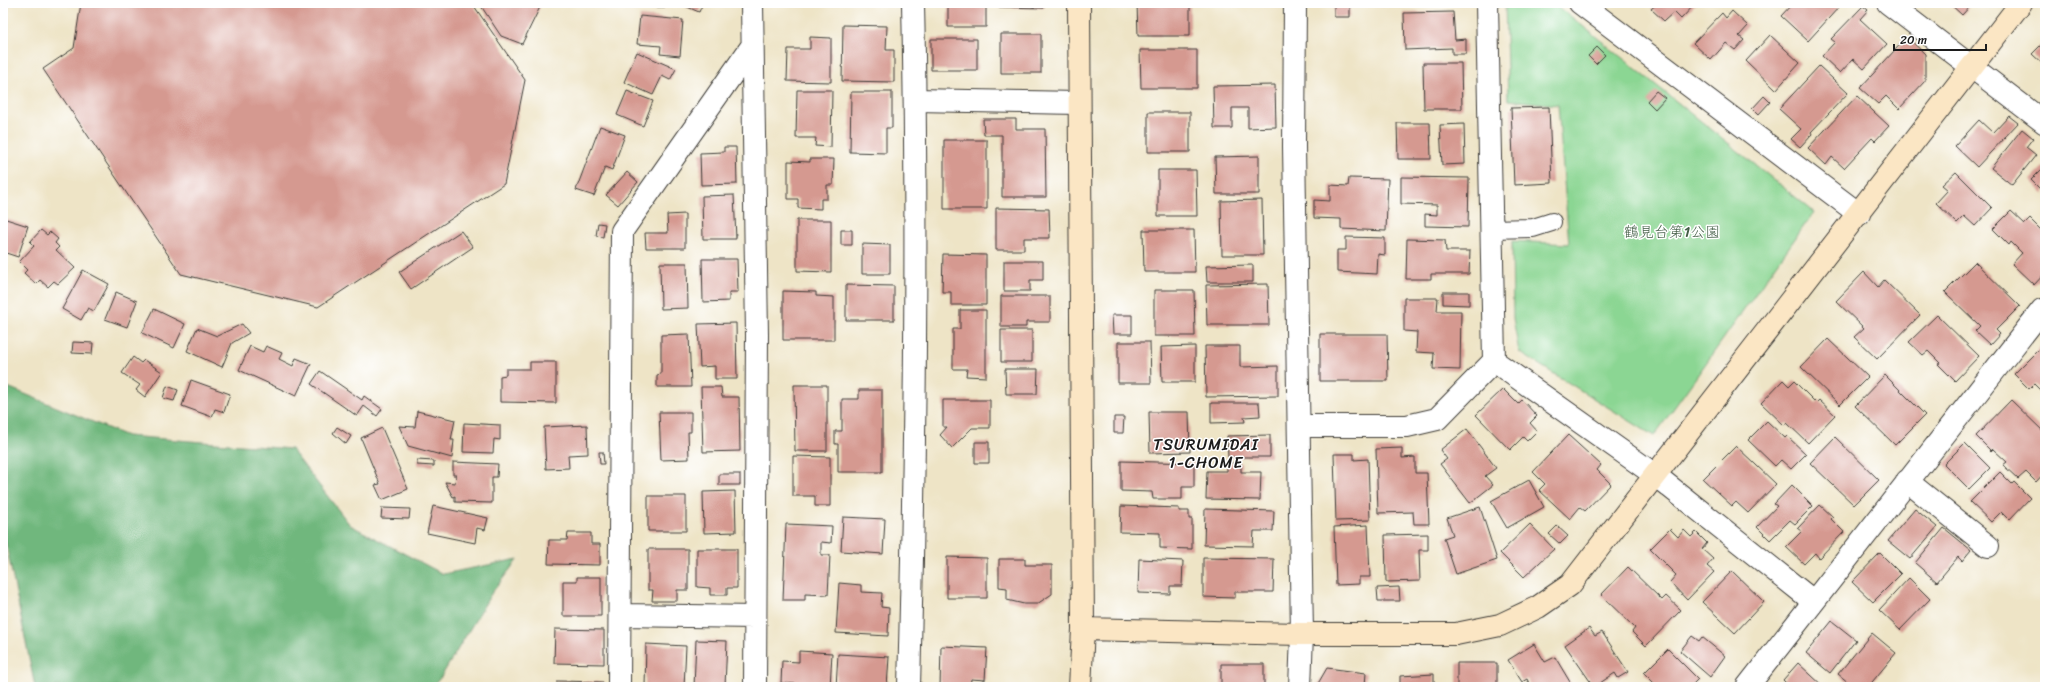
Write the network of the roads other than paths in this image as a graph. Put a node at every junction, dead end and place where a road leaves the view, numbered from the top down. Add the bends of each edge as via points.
1 (752, 3) edge
2 (912, 3) edge
3 (1079, 3) edge
4 (1296, 3) edge
5 (1487, 3) edge
6 (1580, 3) edge
7 (1888, 3) edge
8 (2021, 3) edge
9 (752, 46) junction
10 (1972, 67) junction
11 (915, 100) junction
12 (1080, 103) junction
13 (2045, 123) edge
14 (1859, 214) junction
15 (1552, 222) dead end
16 (1491, 229) junction
17 (2044, 310) edge
18 (1494, 361) junction
19 (1300, 426) junction
20 (1655, 475) junction
21 (1907, 481) junction
22 (1988, 546) dead end
23 (1813, 601) junction
24 (621, 614) junction
25 (755, 617) junction
26 (1083, 629) junction
27 (1302, 634) junction
28 (619, 687) edge
29 (755, 687) edge
30 (909, 687) edge
31 (1080, 687) edge
32 (1300, 687) edge
33 (1747, 687) edge

1 - 9 street
2 - 11 street
3 - 12 street
4 - 19 street via 1294,146
5 - 16 street
6 - 14 street
7 - 10 street
8 - 10 street
9 - 24 street via 622,231
9 - 25 street via 757,335
10 - 13 street
10 - 14 street
11 - 12 street
11 - 30 street via 913,534
12 - 26 street
14 - 20 street
15 - 16 lane via 1533,228
16 - 18 street
17 - 21 street
18 - 19 street via 1437,419 1407,426
18 - 20 street
19 - 27 street
20 - 23 street
20 - 27 street via 1570,585 1538,607 1500,625 1456,634
21 - 22 street
21 - 23 street
23 - 33 street
24 - 25 street
24 - 28 street
25 - 29 street
26 - 27 street
26 - 31 street
27 - 32 street

